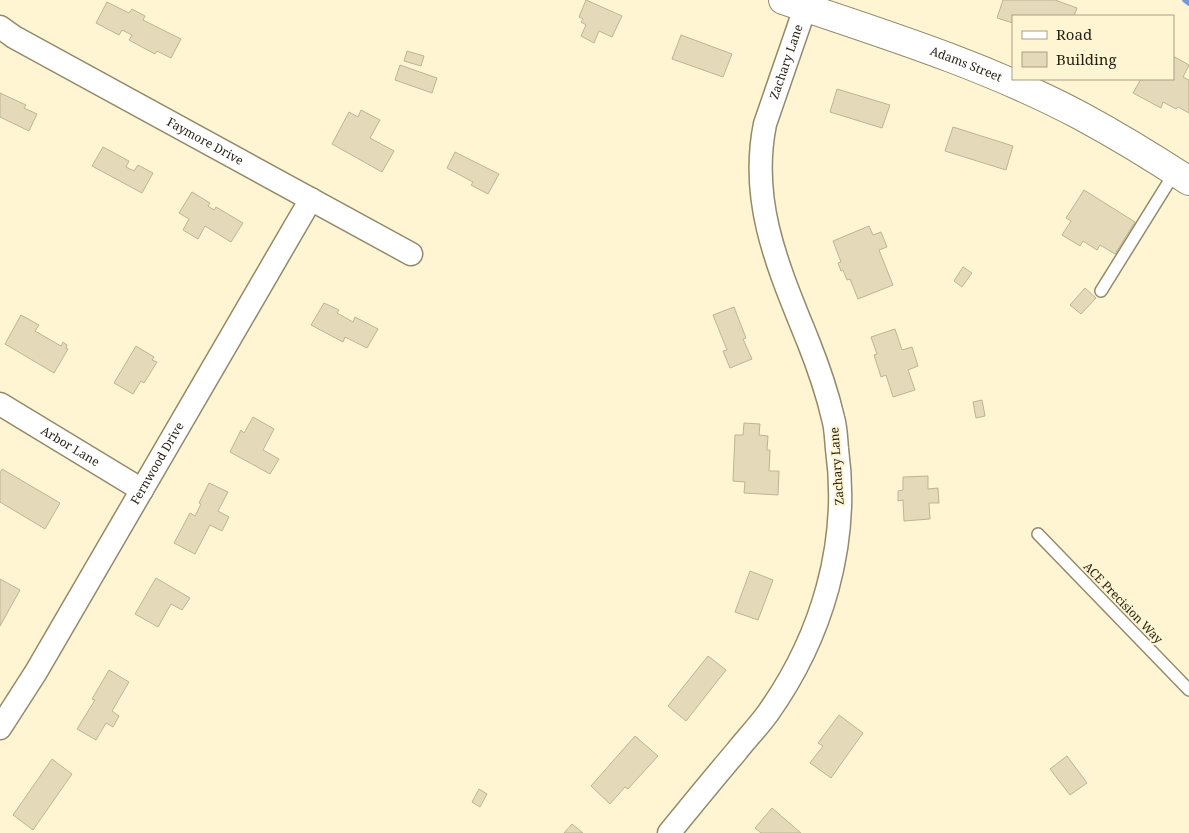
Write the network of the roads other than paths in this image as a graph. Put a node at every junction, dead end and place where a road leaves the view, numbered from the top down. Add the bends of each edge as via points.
1 (794, 4) edge
2 (0, 27) edge
3 (1182, 176) edge
4 (311, 199) junction
5 (411, 254) dead end
6 (1101, 291) dead end
7 (0, 404) edge
8 (142, 490) junction
9 (1038, 534) dead end
10 (1189, 690) edge
11 (0, 728) edge
12 (669, 833) edge

1 - 3 street, Adams Street via 1004,80 1081,116
1 - 12 street, Zachary Lane via 761,144 760,185 775,256 822,376 834,420 841,514 835,556 825,600 790,678 768,714
2 - 4 street, Faymore Drive
3 - 6 lane
4 - 5 street, Faymore Drive
4 - 8 street, Fernwood Drive
7 - 8 street, Arbor Lane
8 - 11 street, Fernwood Drive
9 - 10 lane, ACE Precision Way

